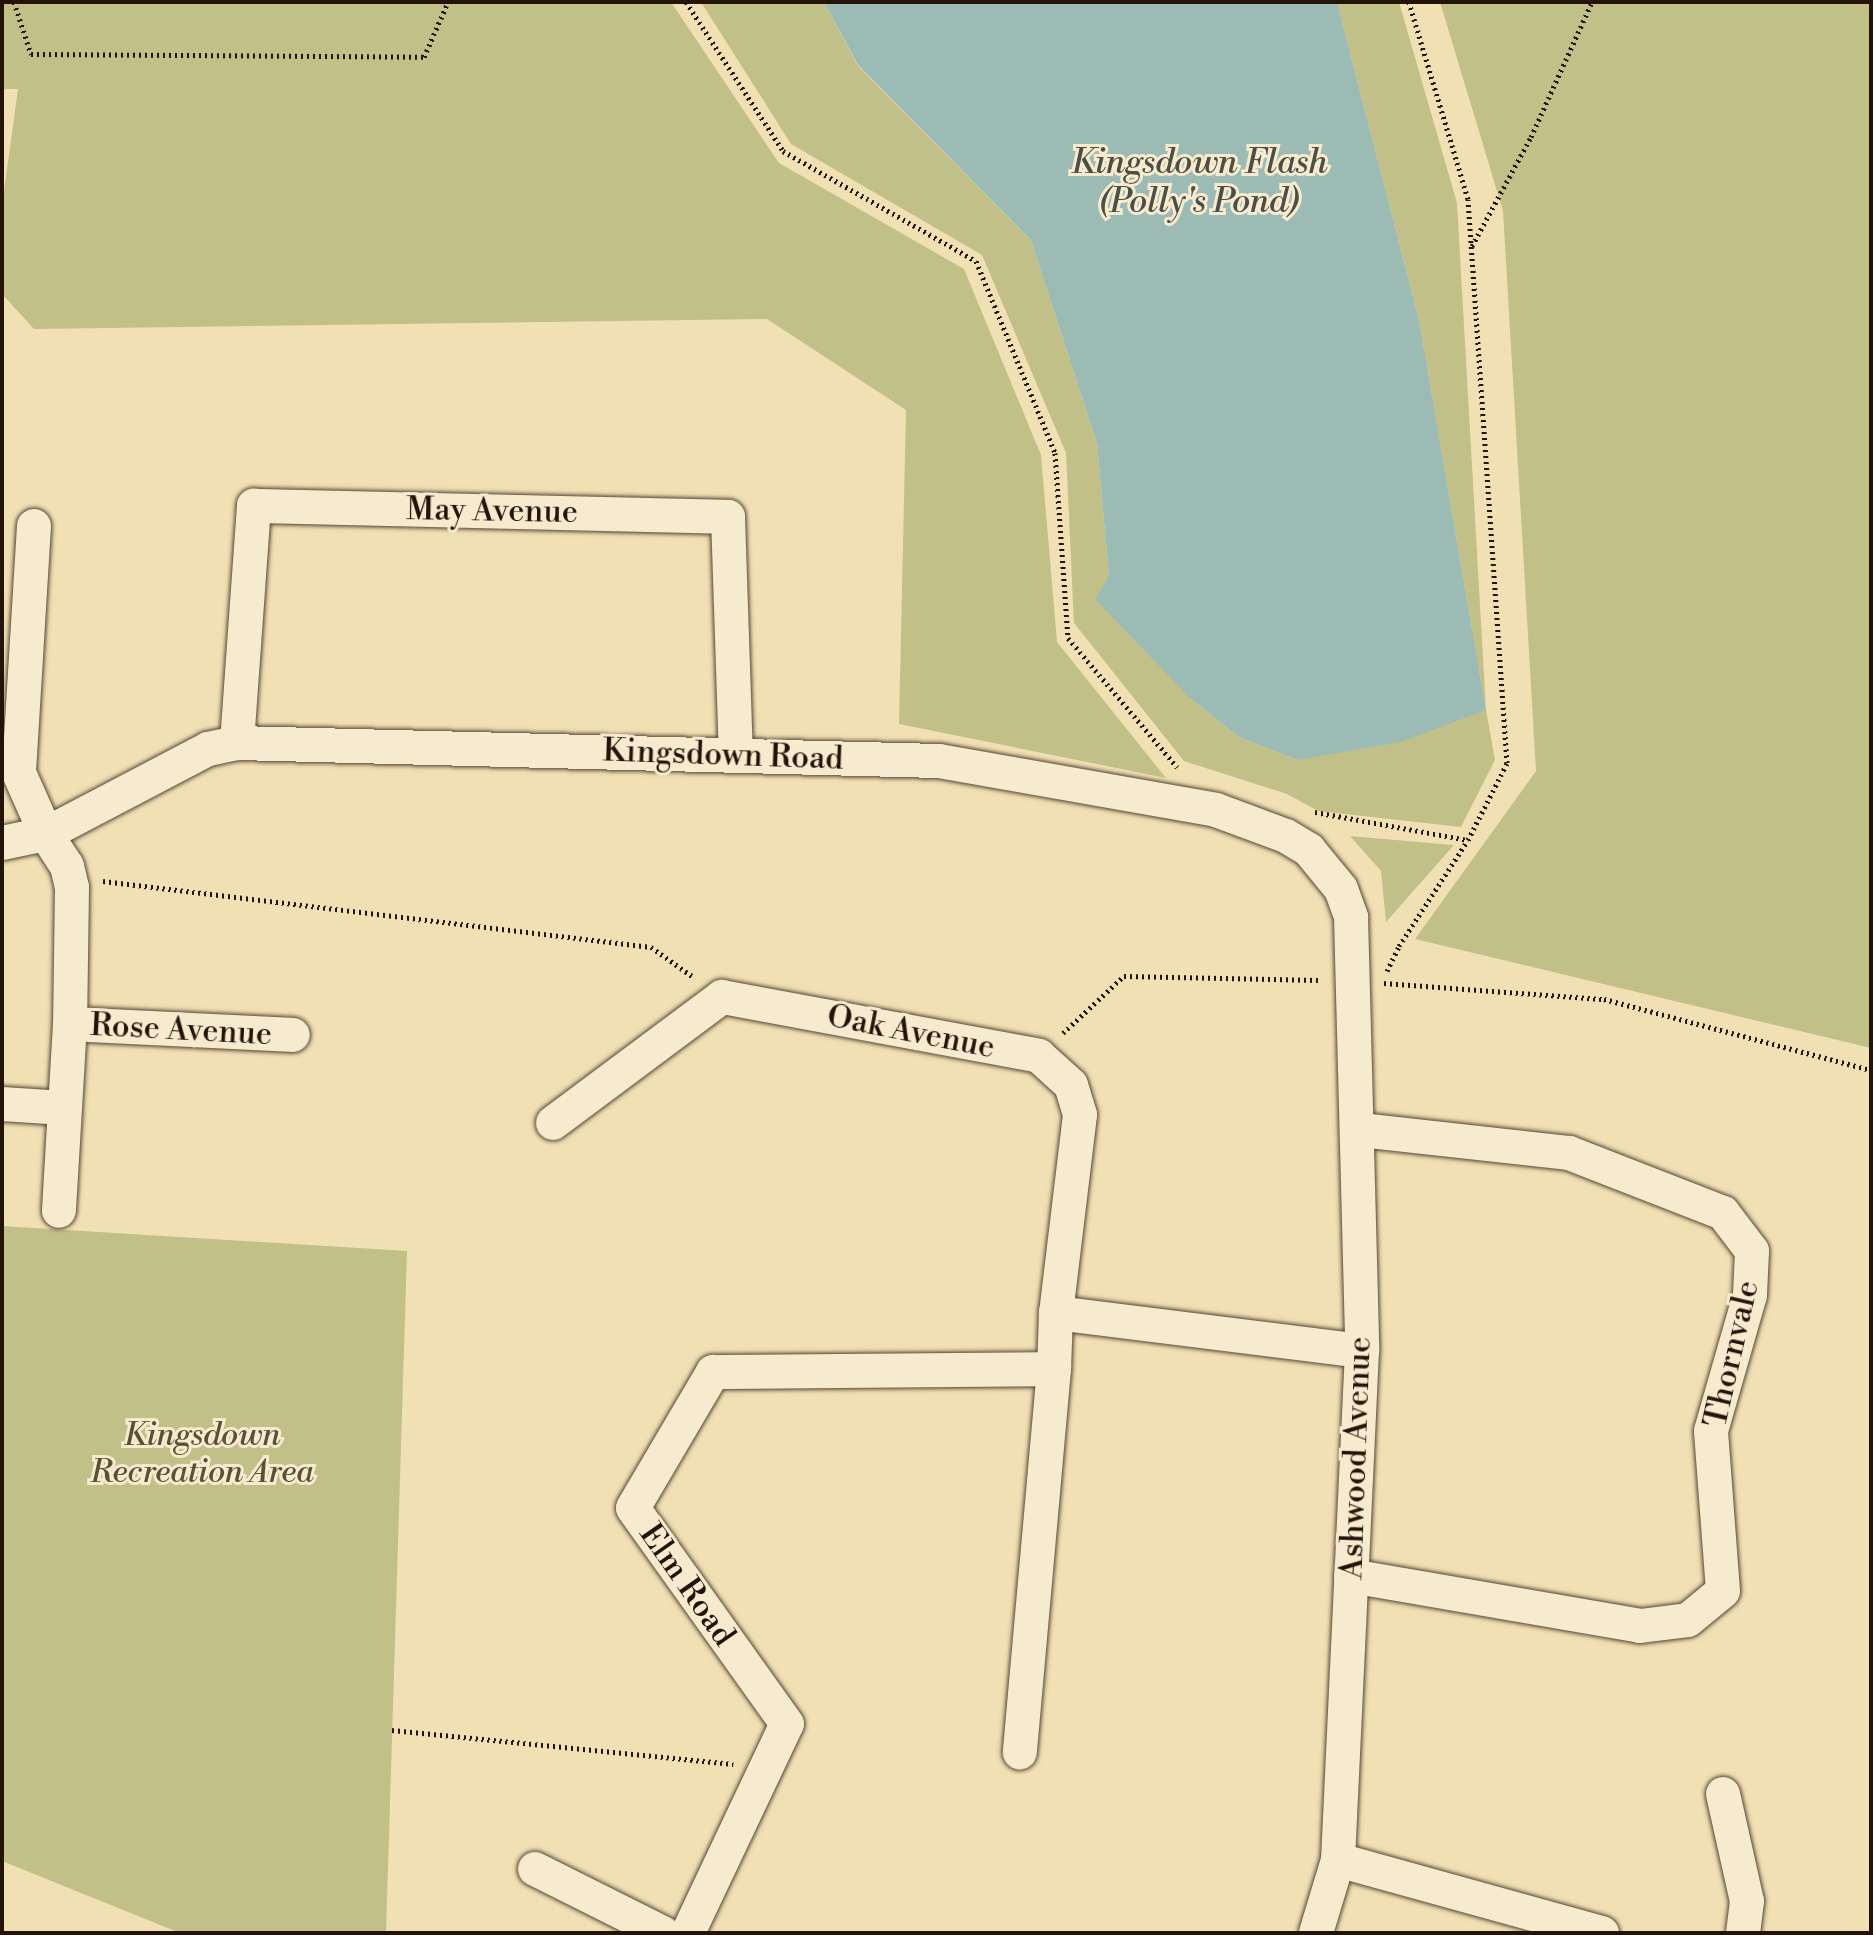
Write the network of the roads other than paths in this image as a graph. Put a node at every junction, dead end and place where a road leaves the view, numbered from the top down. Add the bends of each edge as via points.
1 (34, 526) dead end
2 (237, 743) junction
3 (736, 755) junction
4 (46, 834) junction
5 (2, 843) edge
6 (1351, 980) joint
7 (70, 1024) junction
8 (293, 1035) dead end
9 (2, 1104) edge
10 (64, 1108) junction
11 (553, 1123) dead end
12 (1359, 1130) junction
13 (59, 1211) dead end
14 (1056, 1313) junction
15 (1362, 1351) junction
16 (1054, 1369) junction
17 (1351, 1576) junction
18 (1020, 1752) dead end
19 (1723, 1794) dead end
20 (1338, 1860) junction
21 (535, 1869) dead end
22 (663, 1933) edge
23 (688, 1933) edge
24 (1316, 1933) edge
25 (1602, 1933) edge
26 (1743, 1933) edge

1 - 4 street via 19,773
2 - 3 street, Kingsdown Road
2 - 3 street, May Avenue via 254,506 665,515 728,517
2 - 4 street, Kingsdown Road via 208,749
3 - 6 street, Kingsdown Road via 939,761 1227,814 1286,836 1324,865 1341,889 1351,917
4 - 5 street, Kingsdown Road
4 - 7 street via 70,877
6 - 12 street, Ashwood Avenue
7 - 8 street, Rose Avenue
7 - 10 street
9 - 10 street
10 - 13 street
11 - 14 street, Oak Avenue via 722,997 1039,1056 1071,1085 1080,1115
12 - 15 street, Ashwood Avenue
12 - 17 street, Thornvale via 1569,1153 1723,1213 1752,1251 1750,1295 1711,1431 1723,1591 1688,1620 1640,1626
14 - 15 street
14 - 16 street, Oak Avenue
15 - 17 street, Ashwood Avenue
16 - 18 street, Oak Avenue
16 - 23 street, Elm Road via 713,1372 633,1508 787,1724
17 - 20 street, Ashwood Avenue
19 - 26 street via 1747,1901
20 - 24 street, Ashwood Avenue
20 - 25 street
21 - 22 street

